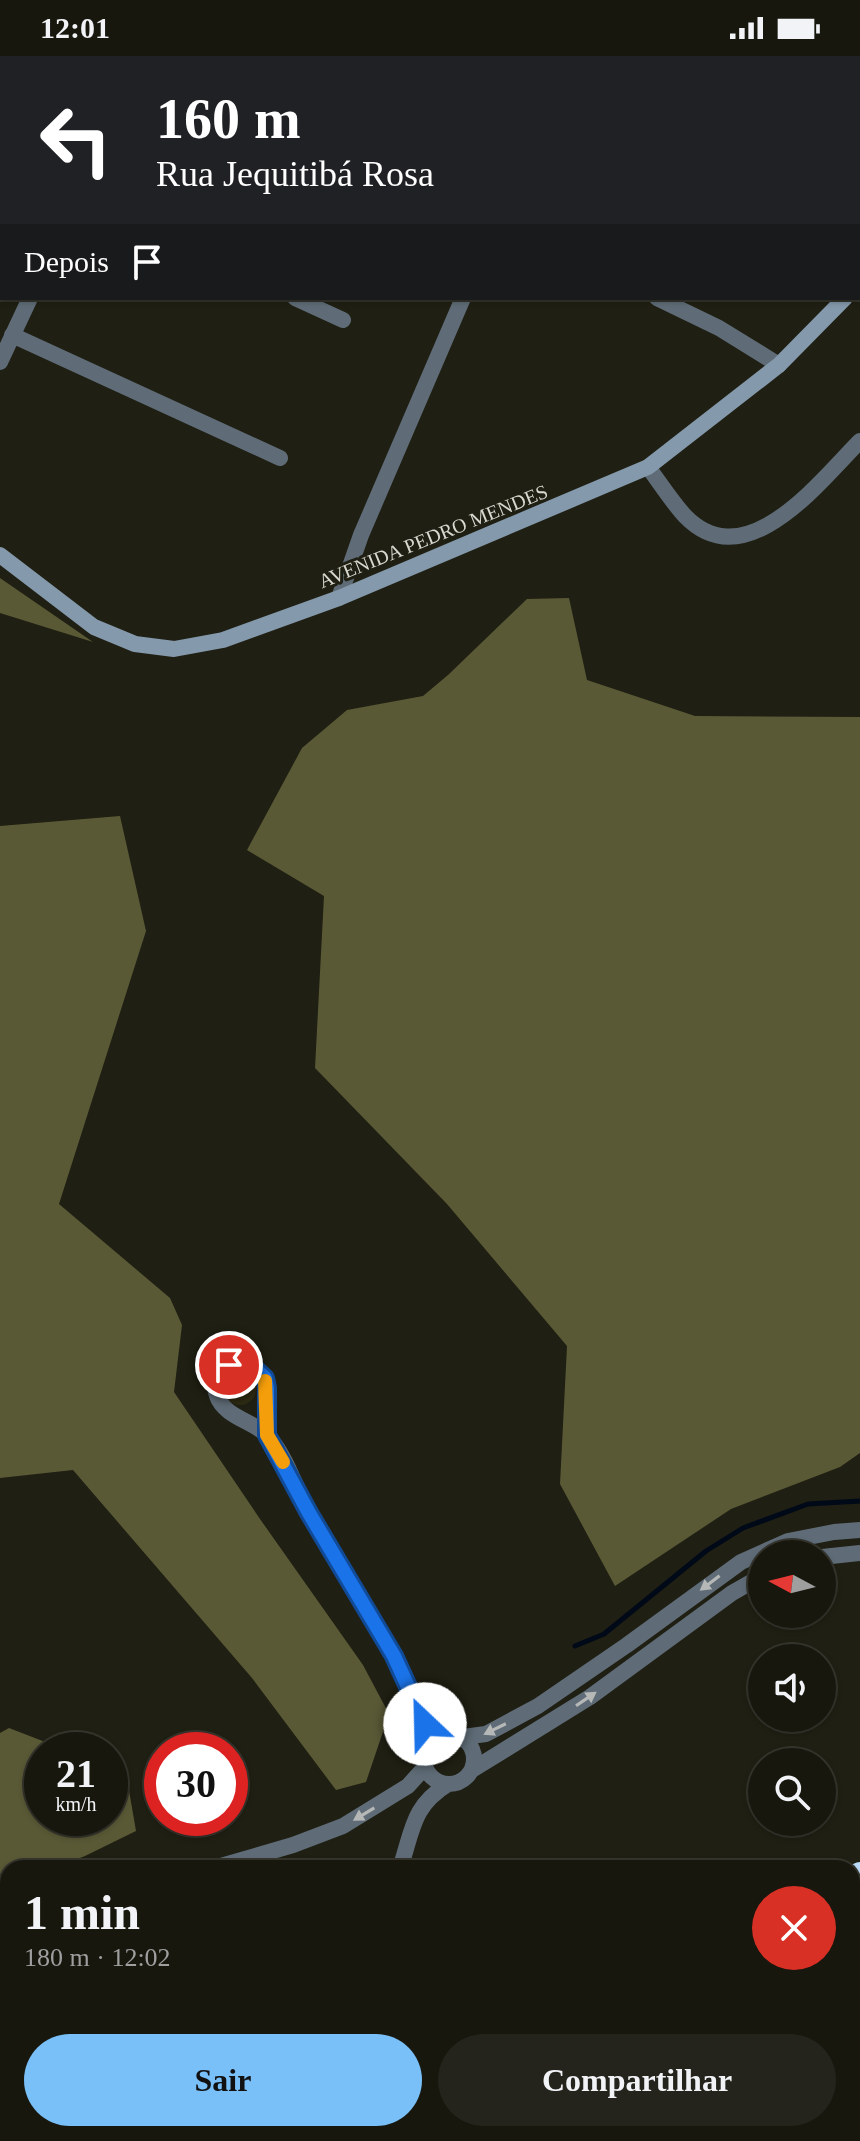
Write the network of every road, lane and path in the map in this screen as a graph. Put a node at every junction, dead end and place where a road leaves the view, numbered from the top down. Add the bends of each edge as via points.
1 (29, 300) edge
2 (299, 300) edge
3 (462, 300) edge
4 (661, 300) edge
5 (843, 300) edge
6 (343, 320) dead end
7 (12, 335) junction
8 (0, 362) edge
9 (779, 365) junction
10 (860, 441) edge
11 (280, 458) dead end
12 (648, 467) junction
13 (0, 555) edge
14 (339, 598) junction
15 (267, 1435) dead end
16 (860, 1530) edge
17 (860, 1553) edge
18 (836, 1556) edge
19 (748, 1584) edge
20 (463, 1737) junction
21 (435, 1740) junction
22 (425, 1767) junction
23 (472, 1770) junction
24 (448, 1784) junction
25 (239, 1860) edge
26 (402, 1860) edge

1 - 7 street
2 - 6 street
3 - 14 street
4 - 9 street
5 - 9 street, AVENIDA PEDRO MENDES
7 - 8 street
7 - 11 street
9 - 12 street, AVENIDA PEDRO MENDES
10 - 12 street via 790,509 744,536 703,529 686,517
12 - 14 street, AVENIDA PEDRO MENDES
13 - 14 street, AVENIDA PEDRO MENDES via 94,627 135,644 174,649 223,640
15 - 21 street via 394,1656
16 -> 20 street via 788,1541 741,1562 538,1706 486,1734
17 - 18 street
23 -> 19 street via 590,1697
20 - 21 street via 450,1733
20 - 23 street via 473,1752
21 - 22 street via 424,1758
22 - 24 street via 434,1779
22 -> 25 street via 408,1786 343,1826
23 - 24 street
24 - 26 street via 419,1811

